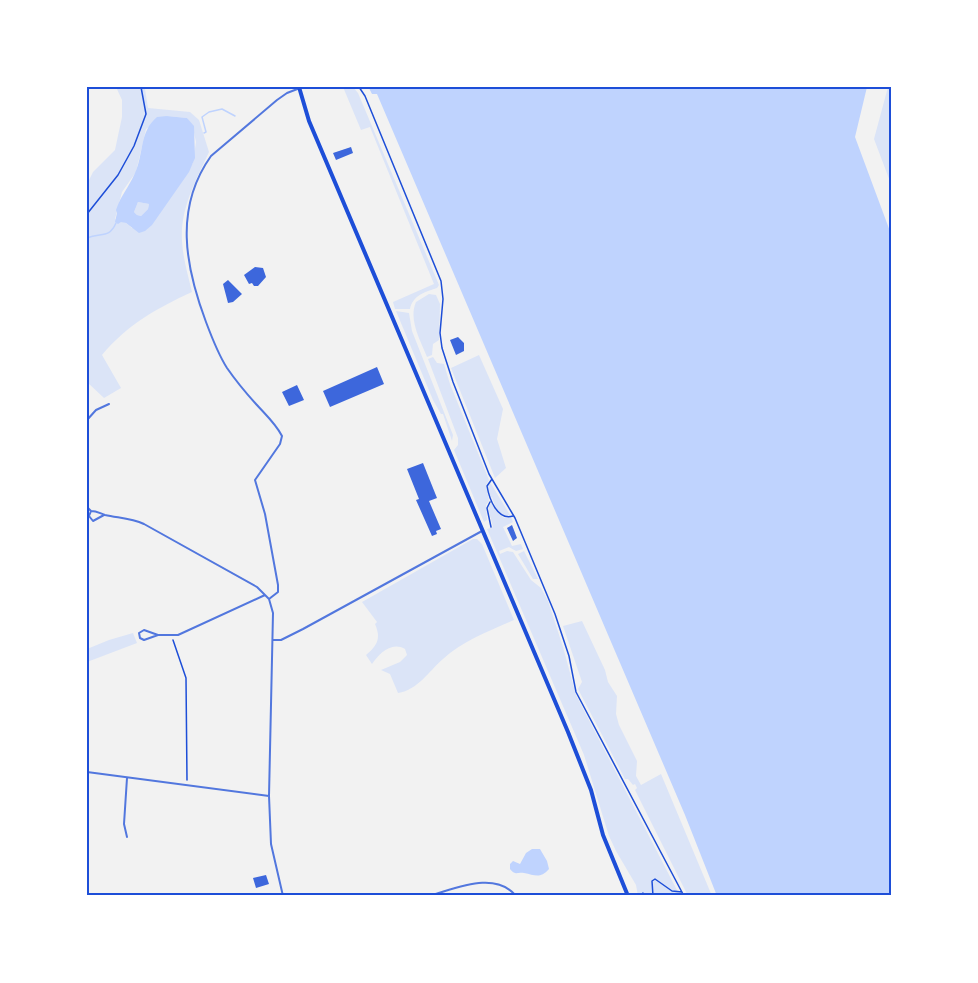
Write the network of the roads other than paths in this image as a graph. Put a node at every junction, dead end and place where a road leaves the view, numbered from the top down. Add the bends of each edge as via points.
1 (299, 88) edge
2 (109, 404) dead end
3 (87, 420) edge
4 (87, 507) edge
5 (91, 511) junction
6 (104, 515) junction
7 (482, 530) junction
8 (266, 595) junction
9 (269, 598) junction
10 (158, 635) junction
11 (273, 640) junction
12 (87, 772) edge
13 (127, 777) junction
14 (268, 796) junction
15 (127, 837) dead end
16 (283, 896) edge
17 (428, 896) edge
18 (516, 896) edge
19 (628, 896) edge

1 - 7 main road via 309,121
1 - 9 street via 287,93 211,156 192,196 187,222 186,243 195,288 213,340 225,365 282,436 255,480 278,585 278,592
2 - 3 street via 101,406
4 - 5 street
5 - 6 street
5 - 6 street via 93,521
6 - 8 street via 144,524
7 - 11 street via 303,629
7 - 19 main road via 568,732
8 - 9 street
8 - 10 street via 178,635
9 - 11 street
10 - 10 street via 144,630 139,635 144,640
11 - 14 street
12 - 13 street
13 - 14 street
13 - 15 street via 123,824
14 - 16 street via 271,844
17 - 18 street via 489,882 506,886

